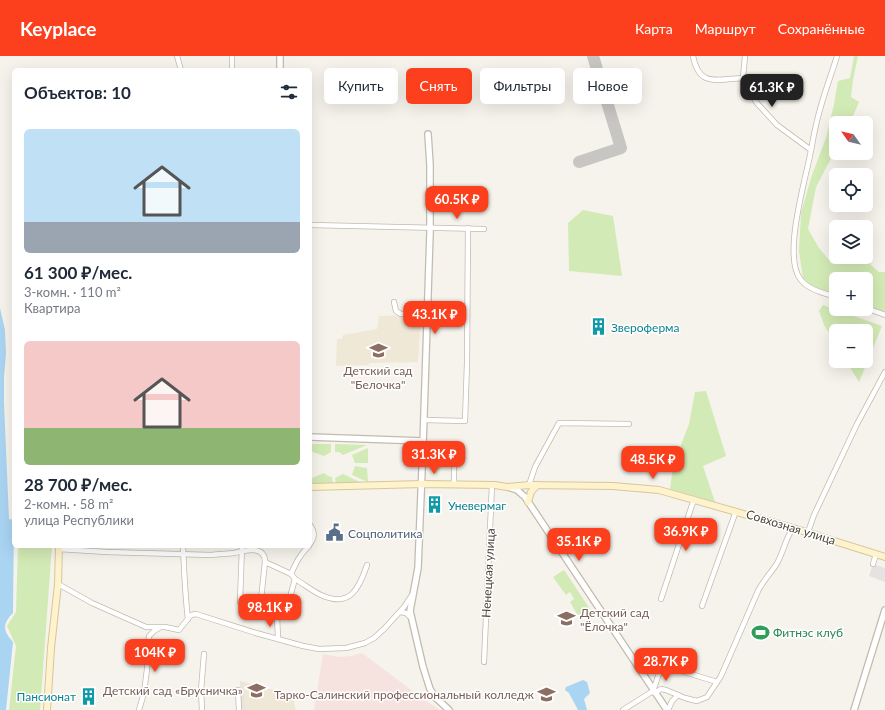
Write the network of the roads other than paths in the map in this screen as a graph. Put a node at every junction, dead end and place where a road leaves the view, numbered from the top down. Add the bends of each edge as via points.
1 (177, 56) edge
2 (232, 56) edge
3 (280, 56) edge
4 (693, 56) edge
5 (745, 56) edge
6 (837, 56) edge
7 (180, 68) edge
8 (232, 68) edge
9 (280, 68) edge
10 (743, 78) junction
11 (428, 134) dead end
12 (811, 150) junction
13 (312, 224) edge
14 (430, 228) junction
15 (468, 228) junction
16 (484, 229) dead end
17 (829, 295) edge
18 (394, 302) dead end
19 (873, 311) edge
20 (427, 313) junction
21 (885, 315) edge
22 (885, 372) edge
23 (424, 420) junction
24 (629, 424) dead end
25 (312, 437) edge
26 (423, 442) junction
27 (454, 456) dead end
28 (422, 484) junction
29 (454, 484) junction
30 (492, 485) junction
31 (529, 485) junction
32 (537, 485) junction
33 (312, 487) edge
34 (507, 487) junction
35 (694, 499) junction
36 (528, 502) junction
37 (736, 511) junction
38 (312, 528) edge
39 (793, 528) junction
40 (808, 532) junction
41 (312, 541) edge
42 (59, 548) edge
43 (69, 548) edge
44 (182, 548) edge
45 (242, 548) edge
46 (306, 548) edge
47 (242, 552) junction
48 (183, 554) junction
49 (876, 554) junction
50 (885, 557) edge
51 (265, 562) junction
52 (873, 564) dead end
53 (367, 565) dead end
54 (291, 574) junction
55 (295, 579) junction
56 (58, 584) junction
57 (412, 595) junction
58 (290, 597) dead end
59 (662, 599) dead end
60 (702, 606) dead end
61 (260, 609) junction
62 (885, 610) edge
63 (400, 612) junction
64 (410, 617) junction
65 (188, 619) junction
66 (146, 627) junction
67 (159, 627) junction
68 (149, 636) junction
69 (278, 638) junction
70 (204, 654) dead end
71 (633, 660) junction
72 (484, 662) dead end
73 (662, 665) junction
74 (717, 682) junction
75 (238, 690) dead end
76 (654, 692) junction
77 (678, 695) junction
78 (47, 710) edge
79 (138, 710) edge
80 (202, 710) edge
81 (239, 710) edge
82 (449, 710) edge
83 (623, 710) edge
84 (668, 710) edge
85 (854, 710) edge

1 - 7 street
2 - 8 street
3 - 9 street
4 - 10 street via 701,76 708,79
5 - 10 street
6 - 12 street via 818,116
10 - 12 street via 756,102 776,125
11 - 14 street
12 - 17 street via 797,210 794,267 800,280 810,288
13 - 14 street
14 - 15 street
14 - 20 street
15 - 16 street
15 - 23 street via 465,421
18 - 20 street via 396,312 401,314
19 - 21 street
20 - 23 street
22 - 40 street via 857,424
23 - 26 street
24 - 31 street via 559,423 535,467
25 - 26 street
26 - 28 street
27 - 29 street
28 - 29 main road, Совхозная улица
28 - 33 main road, Совхозная улица
28 - 57 street via 418,568
29 - 30 main road, Совхозная улица
30 - 34 main road, Совхозная улица
30 - 72 street, Ненецкая улица
31 - 32 main road, Совхозная улица
31 - 34 main road, Совхозная улица
32 - 35 main road, Совхозная улица via 613,486 659,490
32 - 36 main road via 531,492
34 - 36 street via 516,490
35 - 37 main road, Совхозная улица
35 - 59 street
36 - 71 street
37 - 39 main road, Совхозная улица
37 - 60 street
38 - 41 street
39 - 40 main road, Совхозная улица
39 - 74 street via 776,566 762,583 722,676
40 - 49 main road, Совхозная улица
42 - 56 main road
43 - 48 street
44 - 48 street
45 - 47 street
46 - 54 street
47 - 48 street
47 - 51 street via 257,550 264,555
47 - 61 street via 240,602 250,609
48 - 65 street
49 - 50 main road, Совхозная улица
49 - 52 street
51 - 54 street
51 - 61 street
53 - 55 street via 359,586 351,596 340,600 320,595
54 - 55 street
55 - 58 street
56 - 66 street via 92,603
56 - 78 main road
57 - 63 street
57 - 64 street
61 - 69 street via 273,612 277,616
62 - 85 street
63 - 64 street
63 - 69 street via 374,638 346,648 319,649
64 - 82 street via 430,689
65 - 67 street via 179,630
65 - 69 street via 196,614
66 - 67 street
66 - 68 street
67 - 68 street
68 - 79 street via 144,693
70 - 80 street
71 - 73 street via 640,657
71 - 76 street
73 - 74 street
73 - 76 street
74 - 77 street via 707,697 697,701
75 - 81 street
76 - 77 street via 661,689
76 - 83 street
76 - 84 street
77 - 84 street

